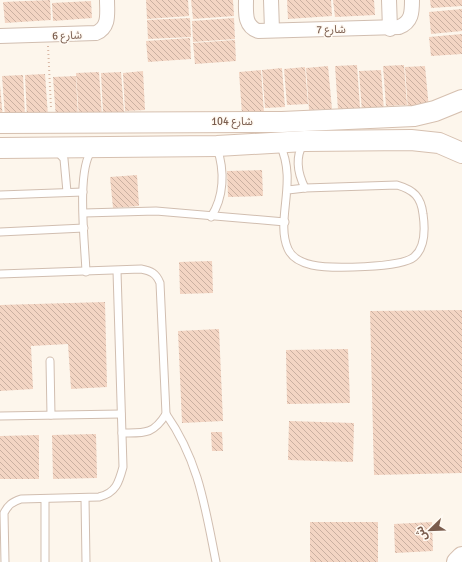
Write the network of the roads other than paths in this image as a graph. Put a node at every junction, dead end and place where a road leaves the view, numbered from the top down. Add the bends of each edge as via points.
1 (107, 0) edge
2 (246, 0) edge
3 (271, 0) edge
4 (389, 0) edge
5 (412, 0) edge
6 (390, 29) junction
7 (272, 30) junction
8 (0, 36) edge
9 (462, 100) edge
10 (178, 121) junction
11 (0, 123) edge
12 (305, 141) junction
13 (279, 142) junction
14 (217, 146) junction
15 (54, 147) junction
16 (94, 147) junction
17 (177, 147) junction
18 (0, 148) edge
19 (462, 153) edge
20 (305, 188) junction
21 (288, 190) junction
22 (67, 192) junction
23 (83, 192) junction
24 (0, 194) edge
25 (84, 213) junction
26 (211, 217) junction
27 (285, 222) junction
28 (84, 228) junction
29 (0, 232) edge
30 (117, 271) junction
31 (86, 272) junction
32 (0, 274) edge
33 (50, 361) dead end
34 (121, 414) junction
35 (166, 414) junction
36 (51, 415) junction
37 (0, 416) edge
38 (122, 433) junction
39 (85, 498) junction
40 (45, 499) junction
41 (462, 557) edge
42 (5, 562) edge
43 (45, 562) edge
44 (86, 562) edge
45 (216, 562) edge
46 (457, 562) edge

1 - 8 street, شارع 6 via 107,20 101,30 90,34
2 - 7 street, شارع 7 via 249,26 258,30
3 - 7 street
4 - 6 street
5 - 6 street, شارع 7 via 410,19 405,25
6 - 7 street, شارع 7
9 - 10 street, شارع 104 via 436,111 414,116 282,122
10 - 11 street, شارع 104
10 - 17 street via 186,136
12 - 13 street, شارع 104
12 - 19 street, شارع 104 via 426,140
12 - 20 lane via 301,146 298,163
13 - 14 street, شارع 104
13 - 21 lane via 288,170
14 - 17 street, شارع 104
14 - 26 lane via 222,173 221,191 219,204
15 - 16 street, شارع 104
15 - 18 street, شارع 104
15 - 22 lane via 64,159
16 - 17 street, شارع 104
16 - 23 lane via 86,160
20 - 21 lane
20 - 27 lane via 397,185 406,188 416,194 421,203 424,236 419,251 404,262 391,265 312,265 297,260 288,250 284,235
21 - 27 lane
22 - 23 lane
22 - 24 lane
23 - 25 lane
25 - 26 lane via 156,211
25 - 28 lane
26 - 27 lane
28 - 29 lane
28 - 31 lane
30 - 31 lane
30 - 34 lane
30 - 35 lane via 151,271 160,283
31 - 32 lane
33 - 36 lane
34 - 36 lane
34 - 38 lane
35 - 38 lane via 153,430 145,433
35 - 45 lane via 190,455 201,490
36 - 37 lane
38 - 39 lane via 122,467 118,483 108,495
39 - 40 lane
39 - 44 lane
40 - 42 lane via 21,499 7,506 4,513
40 - 43 lane
41 - 46 street

